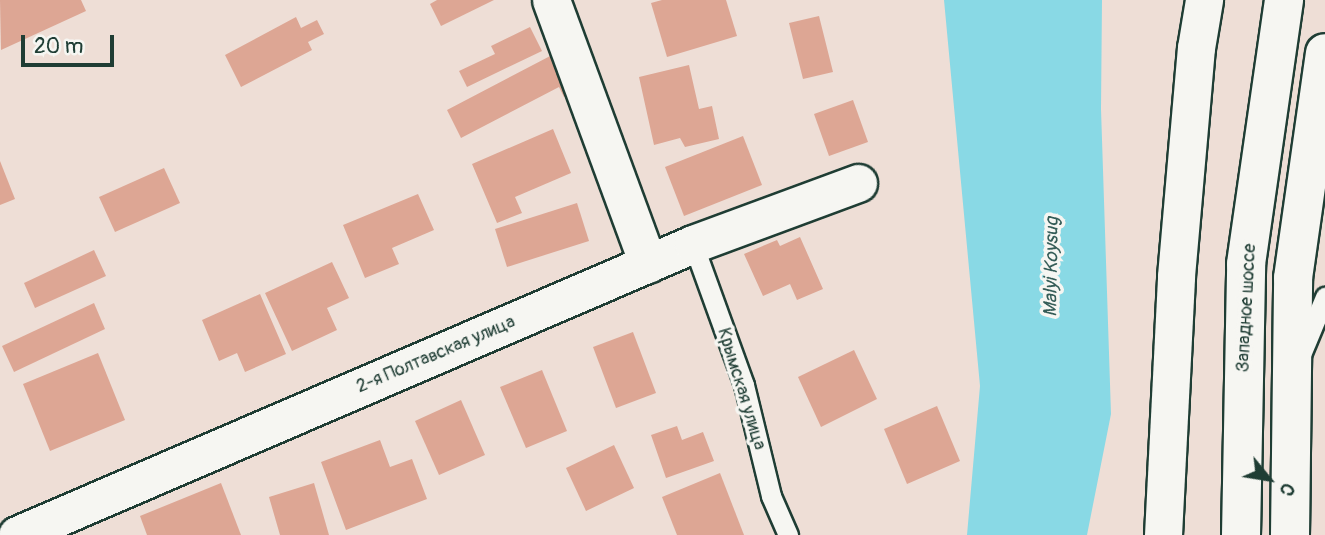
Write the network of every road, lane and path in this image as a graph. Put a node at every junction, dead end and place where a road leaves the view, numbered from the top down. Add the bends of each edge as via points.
1 (551, 0) edge
2 (1204, 0) edge
3 (1284, 0) edge
4 (1325, 53) edge
5 (858, 183) dead end
6 (693, 244) junction
7 (648, 264) junction
8 (1325, 297) edge
9 (1292, 376) junction
10 (0, 512) edge
11 (8, 535) edge
12 (17, 535) edge
13 (788, 535) edge
14 (1163, 535) edge
15 (1241, 535) edge
16 (1290, 535) edge

1 - 7 street
2 - 14 street via 1176,276
3 - 15 highway, Западное шоссе via 1246,264
4 - 9 highway via 1293,278
5 - 6 street, 2-я Полтавская улица
6 - 7 street, 2-я Полтавская улица
6 - 13 lane, Крымская улица via 744,385 771,496
7 - 12 street, 2-я Полтавская улица
8 - 9 lane
9 - 16 highway
10 - 11 street

